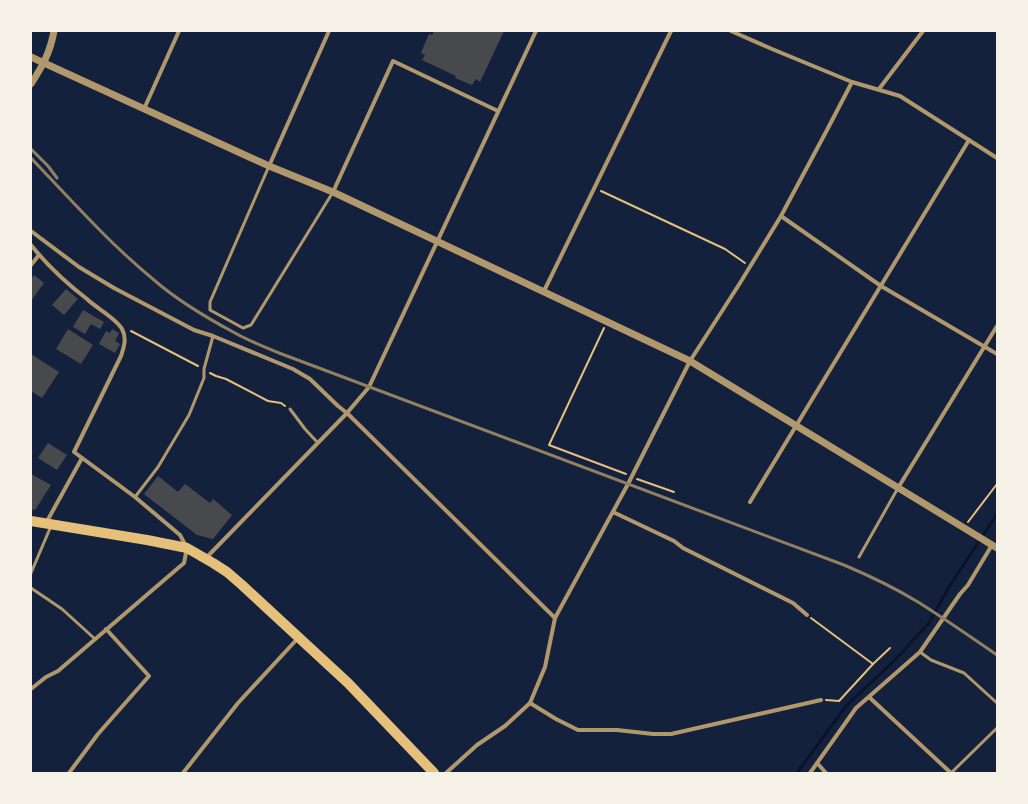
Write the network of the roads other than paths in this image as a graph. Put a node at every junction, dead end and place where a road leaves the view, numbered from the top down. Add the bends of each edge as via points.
1 (54, 31) edge
2 (179, 31) edge
3 (328, 31) edge
4 (536, 31) edge
5 (671, 31) edge
6 (731, 31) edge
7 (923, 31) edge
8 (31, 57) edge
9 (44, 63) junction
10 (852, 82) junction
11 (31, 84) edge
12 (879, 89) junction
13 (144, 109) junction
14 (498, 111) junction
15 (969, 140) junction
16 (997, 158) edge
17 (269, 166) junction
18 (333, 192) junction
19 (781, 216) junction
20 (31, 231) edge
21 (437, 240) junction
22 (31, 245) edge
23 (39, 255) junction
24 (31, 265) edge
25 (881, 286) junction
26 (544, 291) junction
27 (997, 326) edge
28 (213, 336) junction
29 (984, 347) junction
30 (997, 354) edge
31 (690, 361) junction
32 (290, 409) dead end
33 (347, 413) junction
34 (796, 425) junction
35 (318, 442) junction
36 (82, 458) junction
37 (898, 488) junction
38 (135, 497) junction
39 (750, 502) dead end
40 (613, 512) junction
41 (31, 521) edge
42 (48, 524) junction
43 (992, 545) edge
44 (187, 548) junction
45 (859, 557) dead end
46 (206, 558) junction
47 (31, 573) edge
48 (31, 588) edge
49 (807, 615) road end
50 (554, 618) junction
51 (106, 629) junction
52 (299, 637) junction
53 (95, 638) junction
54 (920, 652) junction
55 (31, 689) edge
56 (868, 697) junction
57 (821, 700) road end
58 (530, 703) junction
59 (997, 703) edge
60 (997, 728) edge
61 (817, 763) junction
62 (69, 773) edge
63 (183, 773) edge
64 (434, 773) edge
65 (446, 773) edge
66 (810, 773) edge
67 (826, 773) edge
68 (951, 773) edge

1 - 9 street
2 - 13 street
3 - 17 street
4 - 14 street
5 - 26 street
6 - 10 street
7 - 12 street
8 - 9 street
9 - 11 street
9 - 13 street
10 - 12 street
10 - 19 street
12 - 15 street via 900,96
13 - 17 street
14 - 18 street via 393,61
14 - 21 street
15 - 16 street
15 - 25 street
17 - 18 street
17 - 18 lane via 210,302 210,310 243,328 251,325
18 - 21 street
19 - 25 street
19 - 31 street
20 - 28 street via 79,267 114,288 194,330
21 - 26 street
21 - 33 street via 369,387
22 - 23 street
23 - 24 street
23 - 36 street via 87,300 116,322 122,328 125,337 121,356 74,452
25 - 29 street
25 - 34 street
26 - 31 street
27 - 29 street
28 - 33 street via 293,369 310,379
28 - 38 lane via 204,378 189,415 158,467
29 - 30 street
29 - 37 street
31 - 34 street
31 - 40 street
32 - 35 lane
33 - 35 street
33 - 50 street
34 - 37 street
34 - 39 street
35 - 46 street
36 - 38 street
36 - 42 street
37 - 43 street
37 - 45 lane
38 - 44 street via 180,535
40 - 49 street via 674,540 683,548 794,603
40 - 50 street
41 - 42 highway
42 - 44 highway
42 - 47 lane
43 - 54 street via 968,585
44 - 46 highway
44 - 51 street via 184,562
46 - 52 highway via 227,572
48 - 53 lane via 62,609
50 - 58 street via 545,667
51 - 53 street
51 - 62 street via 149,676 98,734
52 - 63 street via 238,703
52 - 64 highway via 348,683
53 - 55 street via 58,671
54 - 56 street
54 - 59 lane via 931,660 964,673
56 - 61 street via 856,708
56 - 68 street
57 - 58 street via 671,734 578,730
58 - 65 street
60 - 68 lane
61 - 66 street
61 - 67 street

